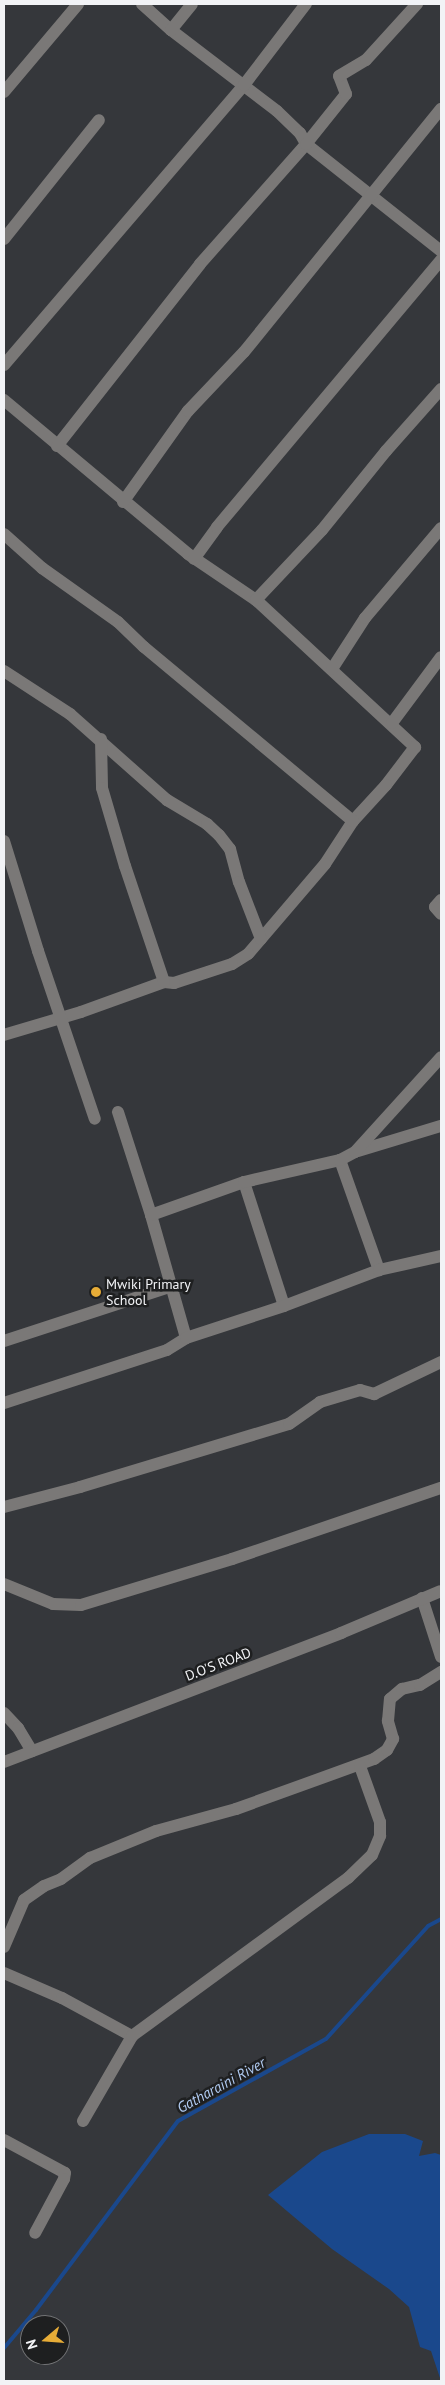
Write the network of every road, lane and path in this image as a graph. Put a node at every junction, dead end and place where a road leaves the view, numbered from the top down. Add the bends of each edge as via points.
1 (78, 4) edge
2 (142, 4) edge
3 (192, 4) edge
4 (306, 4) edge
5 (417, 4) edge
6 (171, 30) junction
7 (244, 85) junction
8 (4, 92) edge
9 (441, 109) edge
10 (99, 120) dead end
11 (306, 144) junction
12 (371, 197) junction
13 (4, 239) edge
14 (441, 251) edge
15 (441, 260) edge
16 (4, 365) edge
17 (441, 389) edge
18 (4, 400) edge
19 (57, 446) junction
20 (123, 502) junction
21 (441, 528) edge
22 (4, 534) edge
23 (194, 558) junction
24 (256, 600) junction
25 (441, 658) edge
26 (332, 669) junction
27 (4, 671) edge
28 (392, 723) junction
29 (101, 739) junction
30 (353, 821) junction
31 (4, 841) edge
32 (441, 900) edge
33 (441, 914) edge
34 (261, 939) junction
35 (164, 982) junction
36 (60, 1017) junction
37 (4, 1035) edge
38 (441, 1058) edge
39 (118, 1112) dead end
40 (95, 1119) dead end
41 (441, 1128) edge
42 (355, 1152) junction
43 (340, 1160) junction
44 (244, 1182) junction
45 (151, 1215) junction
46 (441, 1256) edge
47 (379, 1270) junction
48 (172, 1286) junction
49 (284, 1306) junction
50 (186, 1338) junction
51 (4, 1341) edge
52 (441, 1362) edge
53 (4, 1403) edge
54 (441, 1488) edge
55 (4, 1507) edge
56 (4, 1584) edge
57 (441, 1591) edge
58 (422, 1598) junction
59 (441, 1658) edge
60 (441, 1672) edge
61 (4, 1713) edge
62 (32, 1751) junction
63 (4, 1762) edge
64 (360, 1766) junction
65 (4, 1947) edge
66 (4, 1973) edge
67 (132, 2036) junction
68 (83, 2121) dead end
69 (4, 2140) edge
70 (35, 2233) dead end

1 - 8 street
2 - 6 street
3 - 6 street
4 - 7 street
5 - 11 street via 366,60 339,76 346,94
6 - 7 street
7 - 11 street via 300,133
7 - 16 street
9 - 12 street
10 - 13 street
11 - 12 street
11 - 19 street via 200,264
12 - 14 street
12 - 20 street via 244,352 188,411
15 - 23 street
17 - 24 street via 322,530
18 - 19 street
19 - 20 street
20 - 23 street via 136,509
21 - 26 street via 365,618
22 - 30 street via 42,568 118,622
23 - 24 street
24 - 26 street
25 - 28 street
26 - 28 street
27 - 29 street via 70,714
28 - 30 street via 416,747
29 - 34 street via 167,800 207,824 230,849
29 - 35 street via 102,788
30 - 34 street via 325,864
31 - 36 street
32 - 33 street via 435,907
34 - 35 street via 248,954 232,964 174,983
35 - 36 street
36 - 37 street
36 - 40 street
38 - 42 street
39 - 45 street
41 - 42 street
42 - 43 street
43 - 44 street
43 - 47 street
44 - 45 street
44 - 49 street
45 - 48 street
46 - 47 street
47 - 49 street
48 - 50 street
48 - 51 street
49 - 50 street
50 - 53 street via 167,1350
52 - 55 street via 374,1394 360,1390 320,1402 289,1424 80,1488
54 - 56 street via 232,1559 82,1605 53,1604
57 - 58 street, D.O'S ROAD
58 - 59 street
58 - 62 street, D.O'S ROAD via 341,1633
60 - 64 street via 420,1685 402,1689 390,1699 388,1721 393,1739 387,1750
61 - 62 street
62 - 63 street, D.O'S ROAD
64 - 65 street via 236,1809 156,1831 90,1858 24,1900
64 - 67 street via 380,1822 380,1836 372,1855 348,1878
66 - 67 street via 62,1998
67 - 68 street
69 - 70 street via 65,2173

